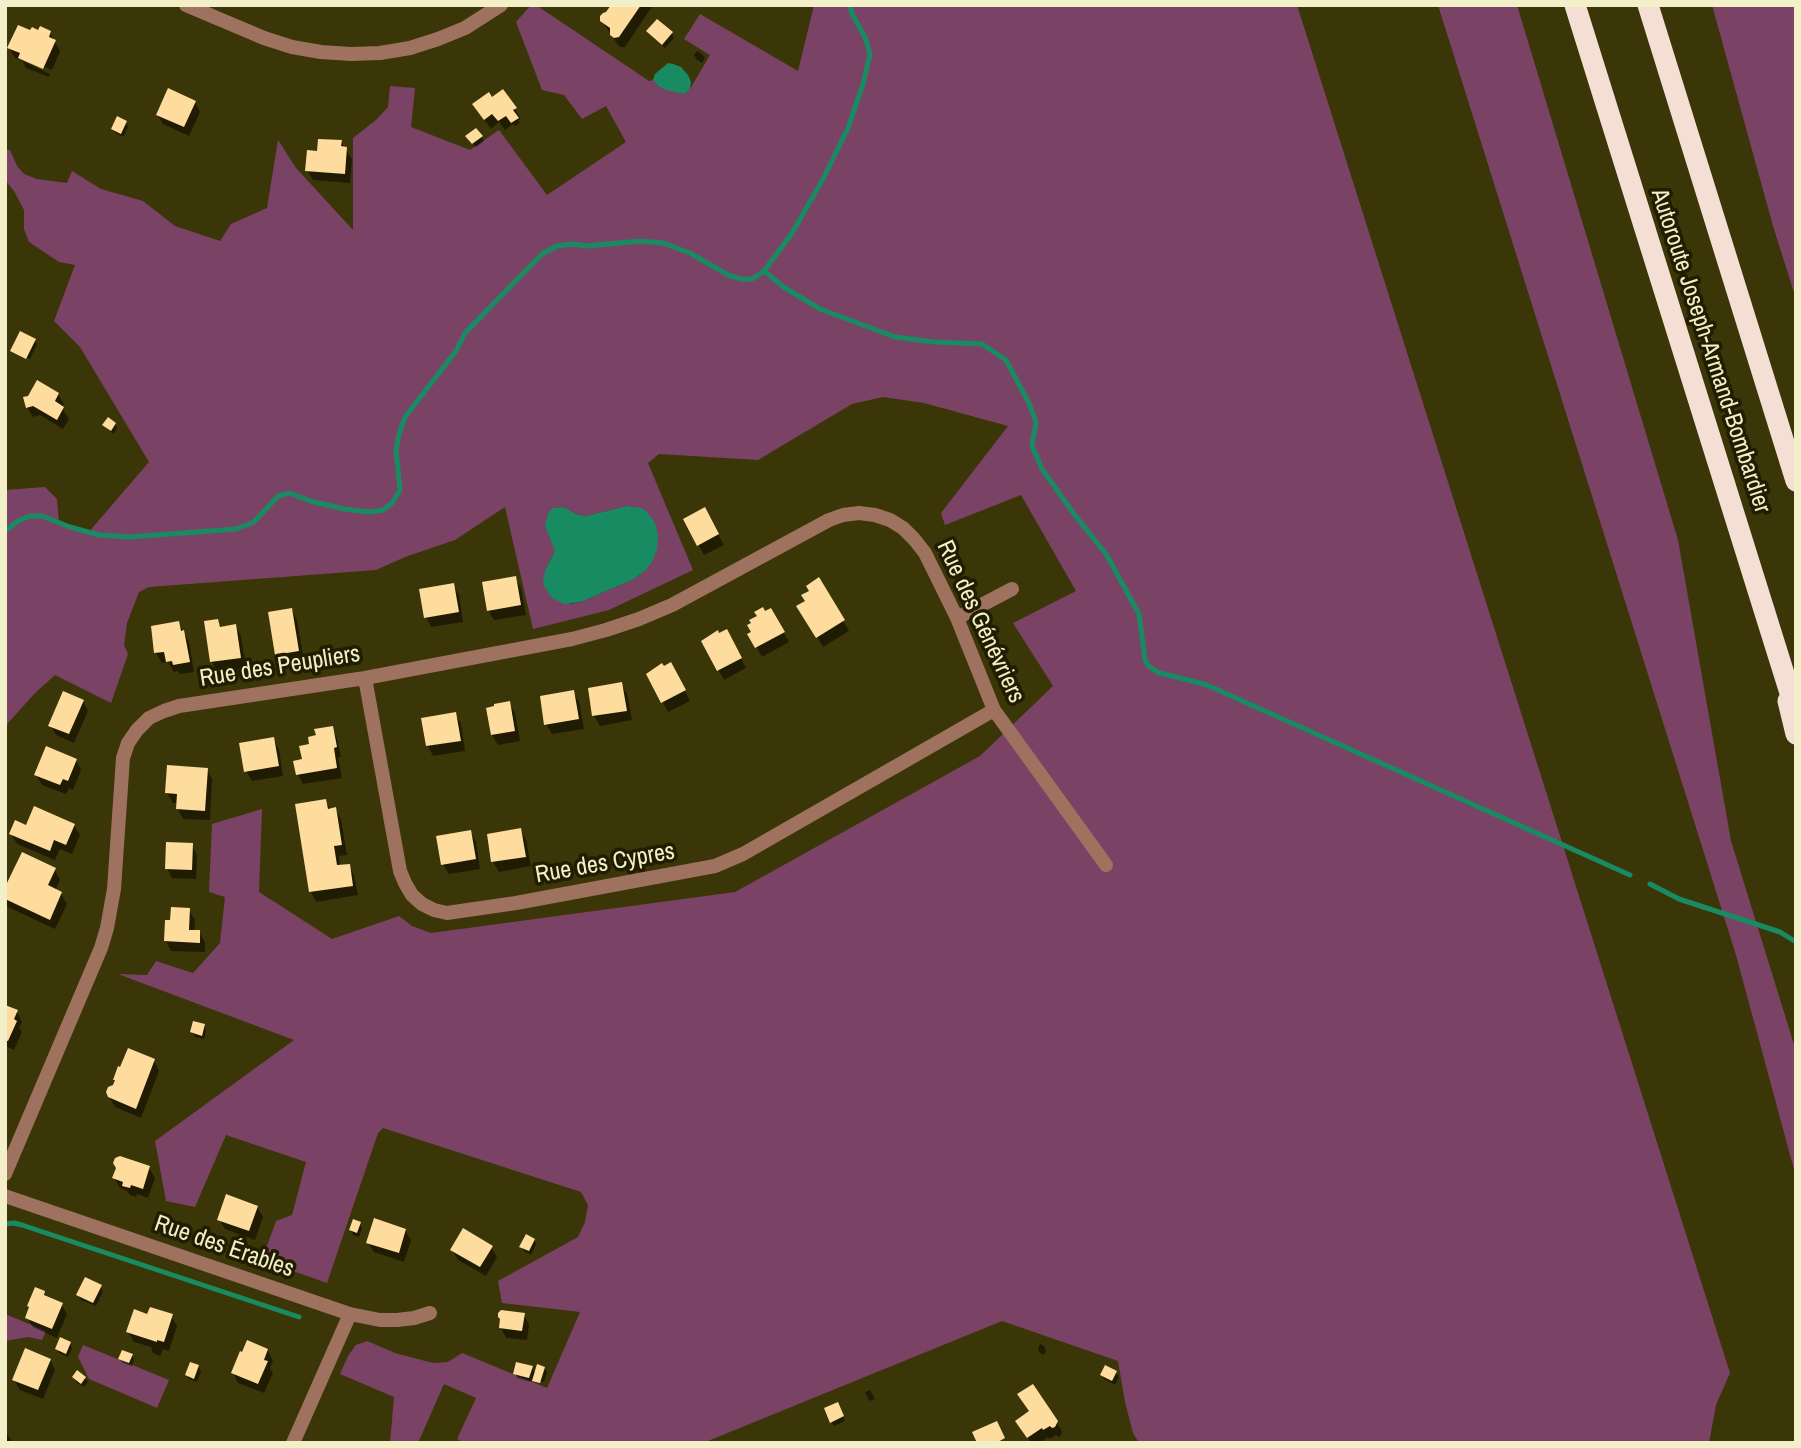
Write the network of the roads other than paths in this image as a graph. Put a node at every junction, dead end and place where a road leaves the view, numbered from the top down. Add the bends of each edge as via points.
1 (186, 5) edge
2 (501, 5) edge
3 (1574, 5) edge
4 (1648, 5) edge
5 (1656, 5) edge
6 (1670, 74) junction
7 (1796, 481) edge
8 (875, 514) joint
9 (1012, 589) dead end
10 (957, 618) junction
11 (1777, 651) junction
12 (365, 678) junction
13 (993, 710) junction
14 (1796, 712) edge
15 (1796, 734) edge
16 (1106, 865) dead end
17 (5, 1174) edge
18 (5, 1196) edge
19 (430, 1313) dead end
20 (350, 1314) junction
21 (293, 1443) edge

1 - 2 street via 282,44 351,54 410,48 438,39
3 - 11 highway, Autoroute Joseph-Armand-Bombardier
4 - 6 highway
5 - 6 highway
6 - 7 highway, Autoroute Joseph-Armand-Bombardier
8 - 10 street, Rue des Génévriers via 914,539
8 - 12 street, Rue des Peupliers via 829,520 671,605 606,630
9 - 10 street
10 - 13 street, Rue des Génévriers
11 - 14 highway, Autoroute Joseph-Armand-Bombardier
11 - 15 highway
12 - 13 street, Rue des Cypres via 400,871 422,904 447,913 715,866
12 - 17 street, Rue des Peupliers via 164,710 149,718 128,743 123,758 114,889 102,948
13 - 16 street, Rue des Génévriers
18 - 20 street, Rue des Érables
19 - 20 street, Rue des Érables via 397,1320
20 - 21 street

